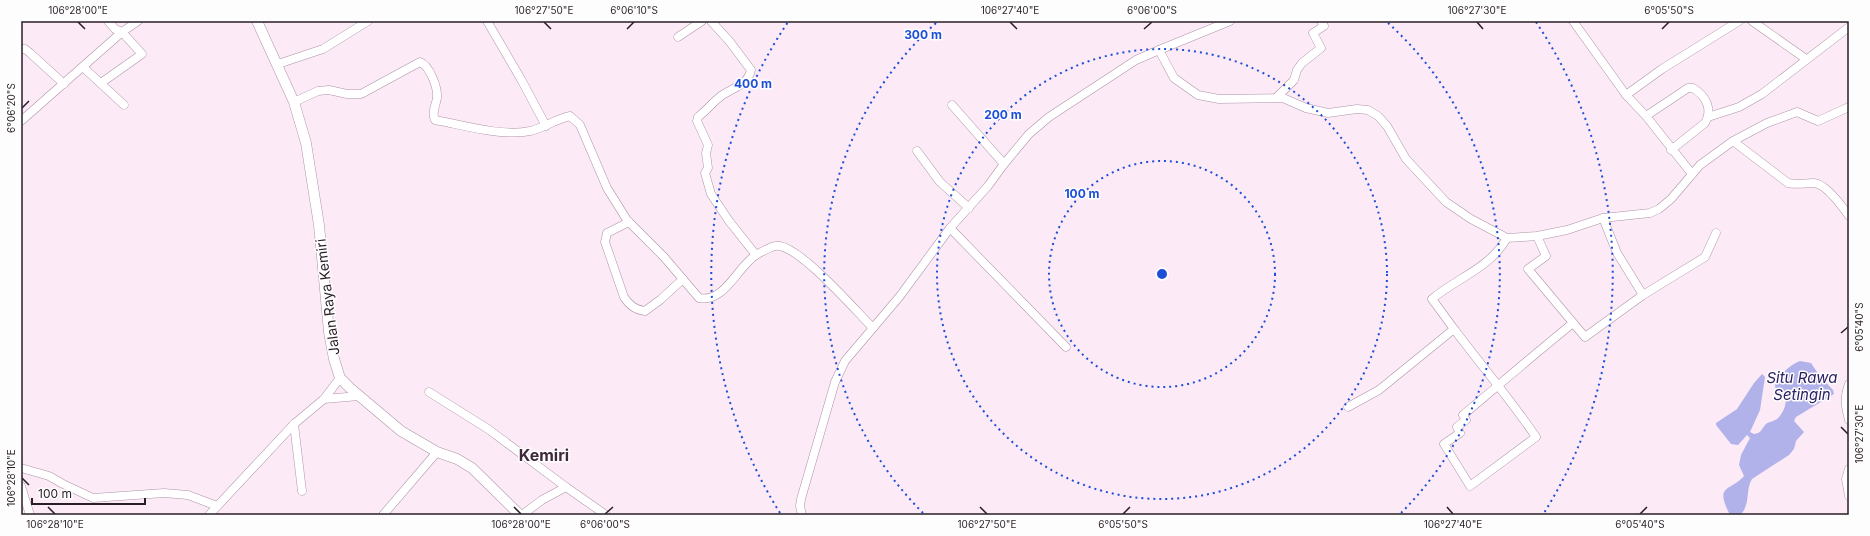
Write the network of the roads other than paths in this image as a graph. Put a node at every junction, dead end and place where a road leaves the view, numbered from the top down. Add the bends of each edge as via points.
1 (108, 21) edge
2 (138, 21) edge
3 (257, 21) edge
4 (368, 21) edge
5 (487, 21) edge
6 (702, 21) edge
7 (711, 21) edge
8 (1230, 21) edge
9 (1321, 21) edge
10 (1573, 21) edge
11 (1738, 21) edge
12 (1752, 21) edge
13 (1849, 27) edge
14 (122, 32) junction
15 (678, 37) dead end
16 (21, 49) edge
17 (1159, 50) junction
18 (1806, 59) junction
19 (278, 64) junction
20 (84, 68) junction
21 (101, 83) junction
22 (64, 84) junction
23 (1626, 95) junction
24 (1276, 98) junction
25 (294, 102) junction
26 (124, 105) dead end
27 (952, 105) dead end
28 (1849, 107) edge
29 (1646, 116) junction
30 (1708, 117) junction
31 (21, 121) edge
32 (546, 126) junction
33 (1733, 141) junction
34 (1671, 150) junction
35 (917, 151) dead end
36 (1004, 164) junction
37 (1692, 174) junction
38 (969, 208) junction
39 (1849, 216) edge
40 (1603, 218) junction
41 (629, 222) junction
42 (950, 228) junction
43 (1716, 233) dead end
44 (1537, 236) junction
45 (1508, 238) junction
46 (756, 255) junction
47 (683, 279) junction
48 (1643, 295) junction
49 (1573, 323) junction
50 (874, 328) junction
51 (1454, 329) junction
52 (1066, 347) dead end
53 (340, 378) junction
54 (1849, 384) edge
55 (1497, 386) junction
56 (429, 392) dead end
57 (359, 396) junction
58 (324, 399) junction
59 (1348, 408) dead end
60 (1849, 420) edge
61 (294, 424) junction
62 (437, 452) junction
63 (21, 468) edge
64 (1849, 469) edge
65 (21, 486) edge
66 (566, 487) junction
67 (302, 491) dead end
68 (1849, 496) edge
69 (217, 506) junction
70 (30, 515) edge
71 (209, 515) edge
72 (383, 515) edge
73 (521, 515) edge
74 (606, 515) edge
75 (802, 515) edge

1 - 14 street
2 - 14 street
3 - 19 street, Jalan Raya Kemiri
4 - 19 street via 323,49
5 - 32 street
6 - 15 street
7 - 46 street via 751,70 744,83 720,96 698,117 697,121 708,145 706,179 718,205
8 - 17 street
9 - 24 street via 1324,26 1313,33 1321,48 1302,63 1294,80
10 - 23 street
11 - 23 street
12 - 18 street
13 - 18 street
14 - 20 street
14 - 21 street via 142,54
16 - 22 street via 30,53
17 - 24 street via 1174,78 1198,95 1219,98
17 - 36 street via 1136,60 1049,117 1029,134
18 - 30 street via 1751,101
19 - 25 street, Jalan Raya Kemiri
20 - 21 street
20 - 22 street
21 - 26 street
22 - 31 street
23 - 29 street
24 - 45 street via 1283,98 1316,111 1328,113 1357,109 1368,110 1378,116 1387,126 1406,159 1446,202 1491,232
25 - 32 street via 318,91 361,94 420,62 427,67 434,84 437,97 435,120 482,129 518,132
25 - 53 street, Jalan Raya Kemiri via 311,172 319,225 329,332
27 - 36 street
28 - 33 street via 1818,121 1797,112
29 - 30 street via 1688,88 1693,88 1703,96 1709,107
29 - 34 street
30 - 34 street via 1705,123
32 - 41 street via 570,116 575,119 608,188
33 - 37 street
33 - 39 street via 1788,182 1816,183 1824,188
34 - 37 street
35 - 38 street via 940,182
36 - 38 street
37 - 40 street via 1659,209 1650,213
38 - 42 street
40 - 44 street via 1567,230
40 - 48 street via 1617,253
41 - 47 street
41 - 47 street via 607,233 605,242 629,305 645,311
42 - 50 street
42 - 52 street
43 - 48 street via 1705,257
44 - 45 street
44 - 49 street via 1546,256 1528,269
45 - 51 street via 1477,270 1432,300
46 - 47 street via 720,293 713,297 699,298
46 - 50 street via 774,246 793,252 807,262
48 - 49 street via 1586,337
49 - 55 street
50 - 75 street via 845,361 835,382 801,499
51 - 55 street
51 - 59 street via 1379,390
53 - 57 street, Jalan Raya Kemiri
53 - 58 street
54 - 60 street via 1844,398
55 - 55 street via 1463,415 1466,420 1457,427 1460,433 1444,444 1470,486 1536,437
56 - 66 street via 488,429
57 - 58 street
57 - 62 street, Jalan Raya Kemiri via 401,430
58 - 61 street
61 - 67 street
61 - 69 street
62 - 72 street
62 - 73 street, Jalan Raya Kemiri via 472,468
63 - 69 street via 48,476 94,498 164,493 188,495
64 - 68 street via 1846,479
65 - 70 street
66 - 73 street
66 - 74 street
69 - 71 street

